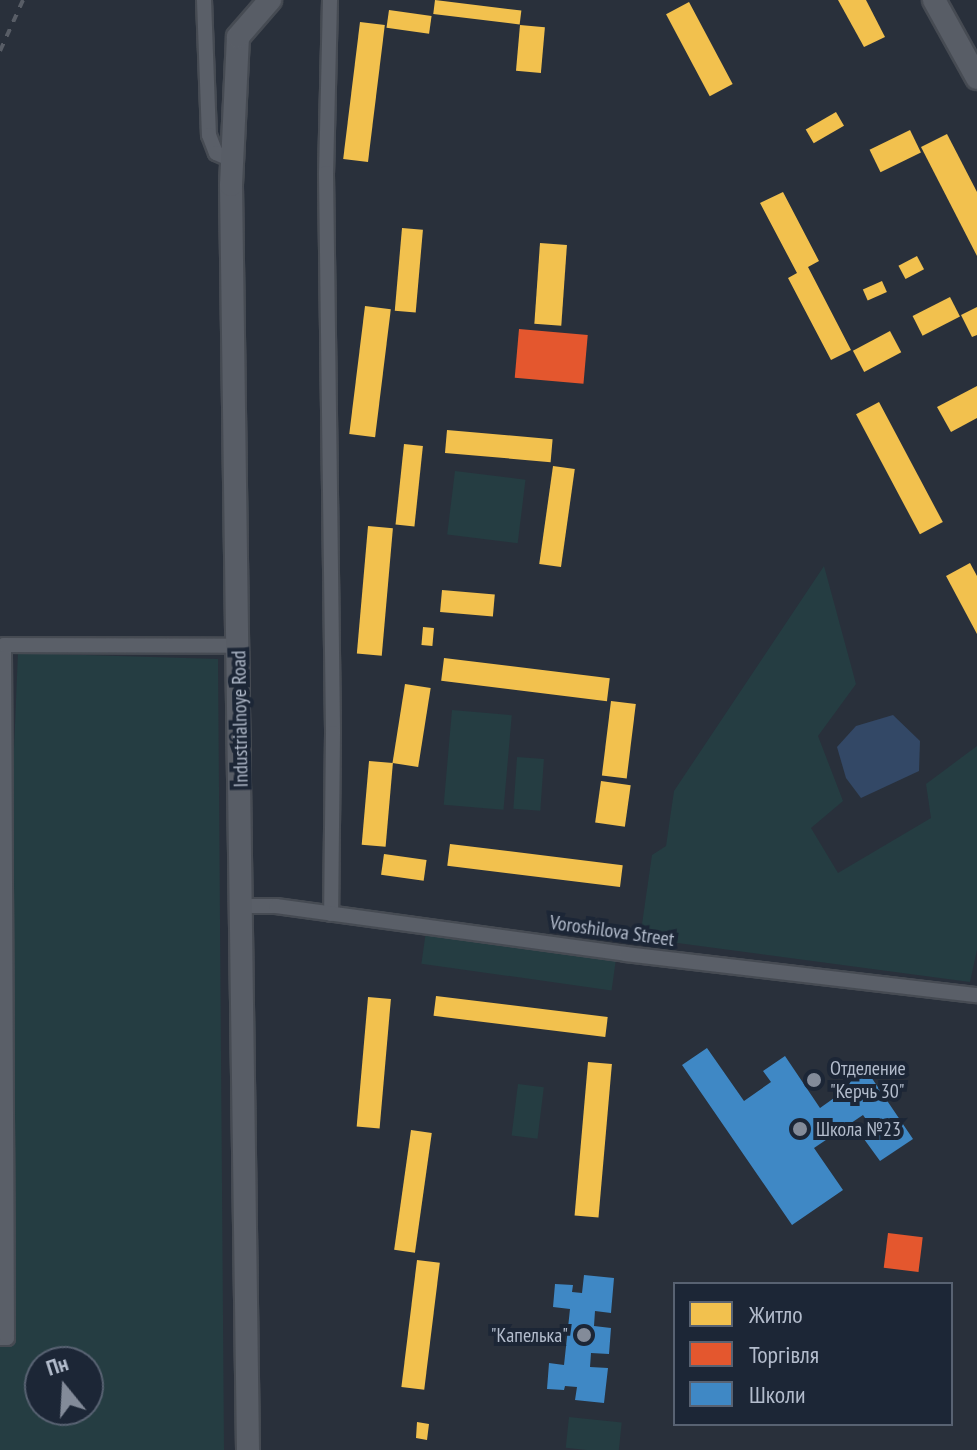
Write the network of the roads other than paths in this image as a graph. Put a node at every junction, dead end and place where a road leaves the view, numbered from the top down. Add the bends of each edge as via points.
1 (204, 0) edge
2 (270, 0) edge
3 (330, 0) edge
4 (934, 0) edge
5 (977, 78) edge
6 (232, 160) junction
7 (239, 646) junction
8 (243, 906) junction
9 (331, 914) junction
10 (977, 995) edge
11 (0, 1338) edge
12 (248, 1450) edge

1 - 6 street via 209,135 216,153
2 - 6 main road, Industrialnoye Road via 238,37
3 - 9 street via 326,179
4 - 5 main road
6 - 7 main road, Industrialnoye Road
7 - 8 main road, Industrialnoye Road
7 - 11 street via 4,645 7,1338
8 - 9 street, Voroshilova Street
8 - 12 main road, Industrialnoye Road
9 - 10 street, Voroshilova Street

